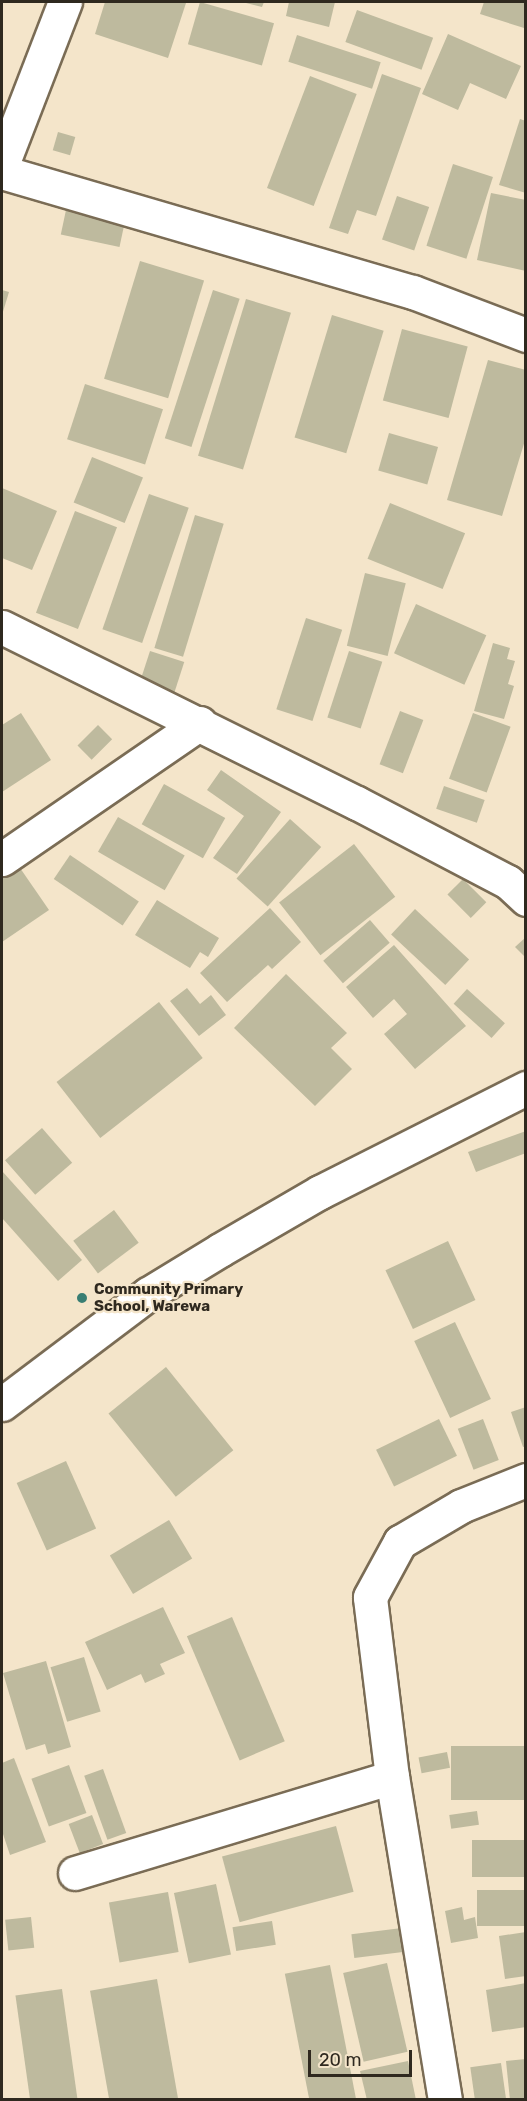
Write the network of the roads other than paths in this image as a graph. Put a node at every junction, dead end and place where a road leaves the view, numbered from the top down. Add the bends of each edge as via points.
1 (65, 2) edge
2 (2, 165) edge
3 (2, 172) edge
4 (525, 335) edge
5 (2, 627) edge
6 (200, 723) junction
7 (2, 859) edge
8 (525, 899) edge
9 (525, 1088) edge
10 (2, 1404) edge
11 (525, 1480) edge
12 (392, 1777) junction
13 (75, 1873) dead end
14 (445, 2100) edge

1 - 2 street
3 - 4 street via 414,292
5 - 6 street
6 - 7 street
6 - 8 street via 508,882
9 - 10 street via 320,1192 220,1250 148,1294
11 - 12 street via 461,1506 400,1542 370,1598
12 - 13 street
12 - 14 street

